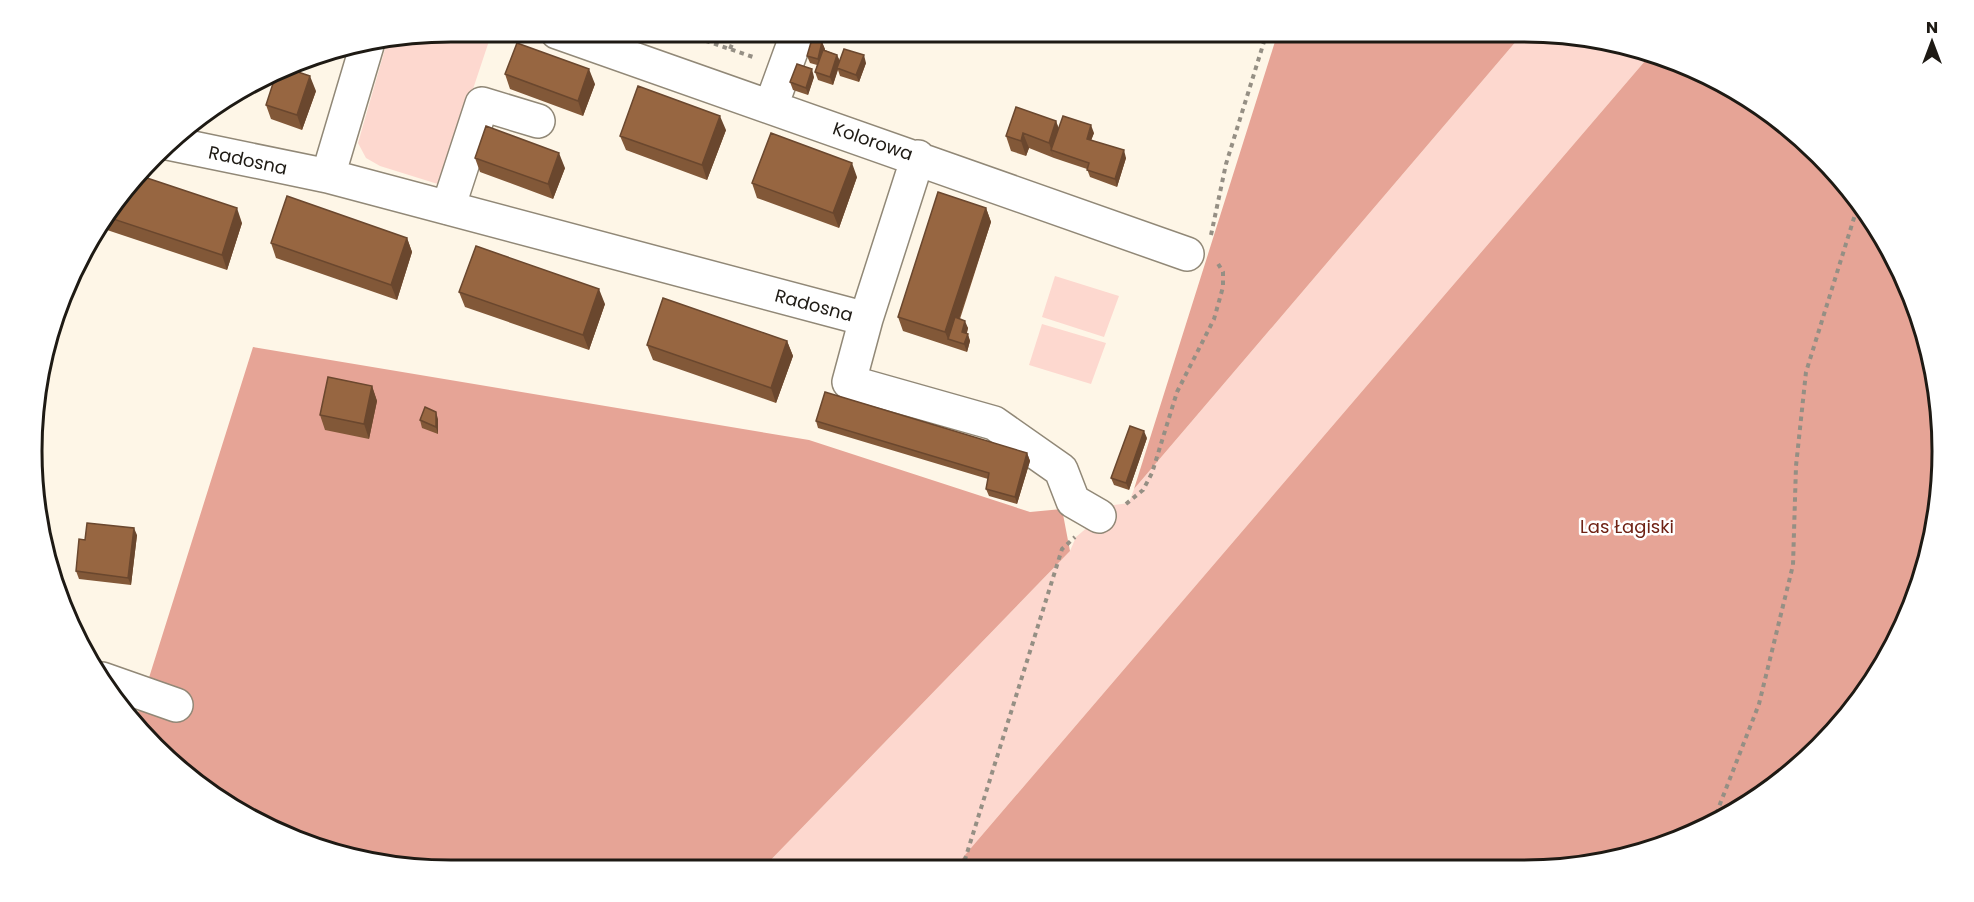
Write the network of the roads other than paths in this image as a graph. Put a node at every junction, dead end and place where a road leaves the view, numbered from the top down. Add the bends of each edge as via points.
1 (586, 42) edge
2 (794, 42) edge
3 (365, 51) edge
4 (771, 106) junction
5 (538, 121) dead end
6 (179, 145) edge
7 (918, 157) junction
8 (328, 176) junction
9 (448, 208) junction
10 (1204, 250) road end
11 (866, 319) junction
12 (1099, 516) road end
13 (115, 684) edge
14 (176, 705) dead end

1 - 4 street, Kolorowa
2 - 4 street
3 - 8 street
4 - 7 street, Kolorowa
5 - 9 street via 482,104
6 - 8 street, Radosna
7 - 10 street, Kolorowa
7 - 11 street
8 - 9 street, Radosna
9 - 11 street, Radosna
11 - 12 street, Radosna via 849,382 994,423 1061,470 1073,501
13 - 14 street

